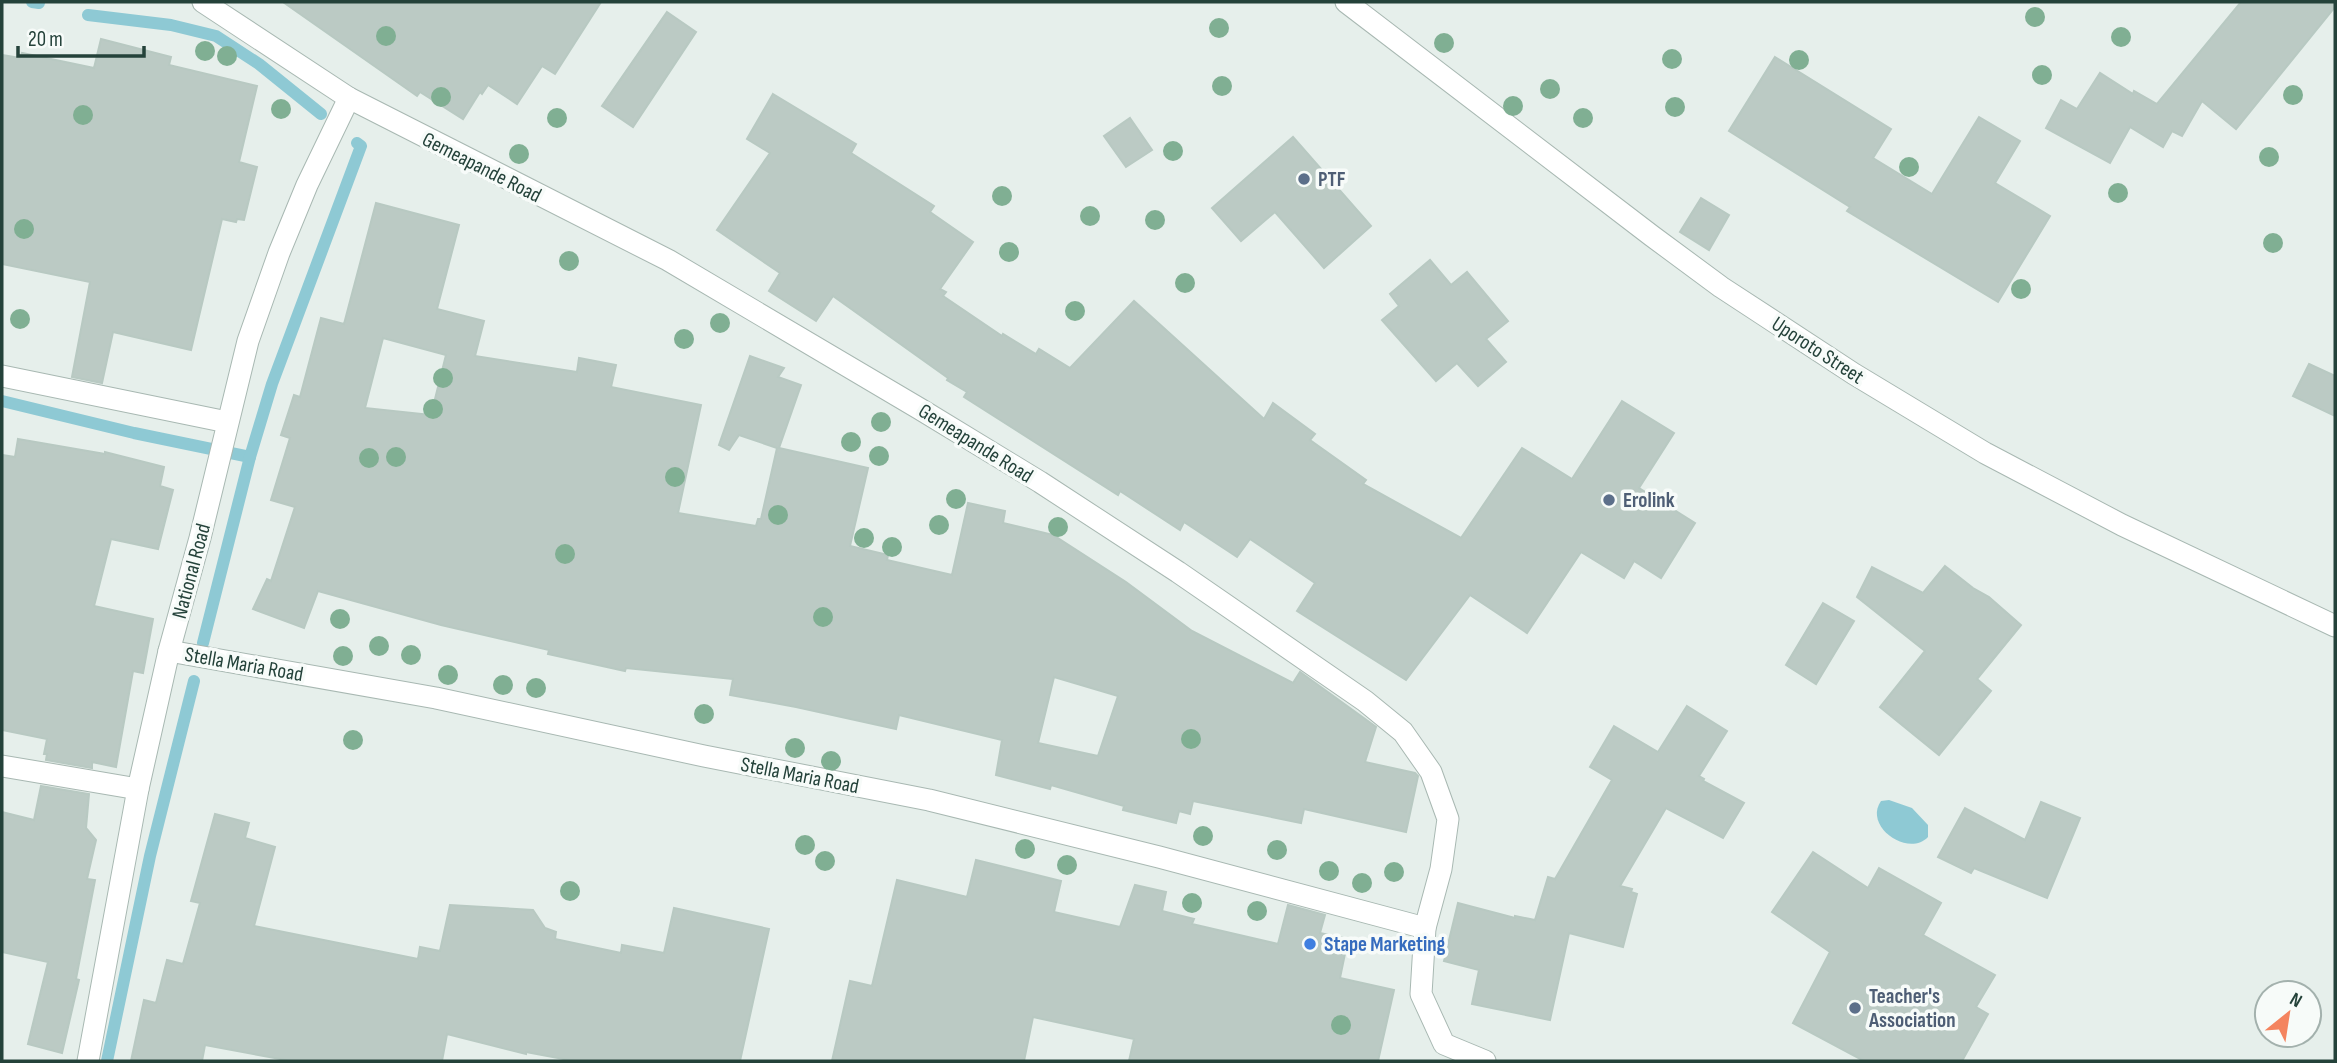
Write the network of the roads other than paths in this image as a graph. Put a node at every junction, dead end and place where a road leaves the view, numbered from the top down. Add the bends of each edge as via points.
1 (203, 2) edge
2 (1346, 2) edge
3 (349, 98) junction
4 (2, 376) edge
5 (227, 422) junction
6 (2335, 626) edge
7 (169, 651) junction
8 (2, 766) edge
9 (138, 789) junction
10 (1425, 928) junction
11 (88, 1061) edge
12 (1485, 1061) edge

1 - 3 street, Gemeapande Road
2 - 6 street, Uporoto Street via 1721,287 1854,374 1985,453 2122,525
3 - 5 street, National Road via 279,253 248,341
3 - 10 street, Gemeapande Road via 668,260 854,369 1040,482 1365,701 1403,732 1431,772 1448,819
4 - 5 street
5 - 7 street, National Road
7 - 9 street, National Road
7 - 10 street, Stella Maria Road via 436,698 929,800
8 - 9 street
9 - 11 street, National Road
10 - 12 street, Gemeapande Road via 1420,993 1444,1044

